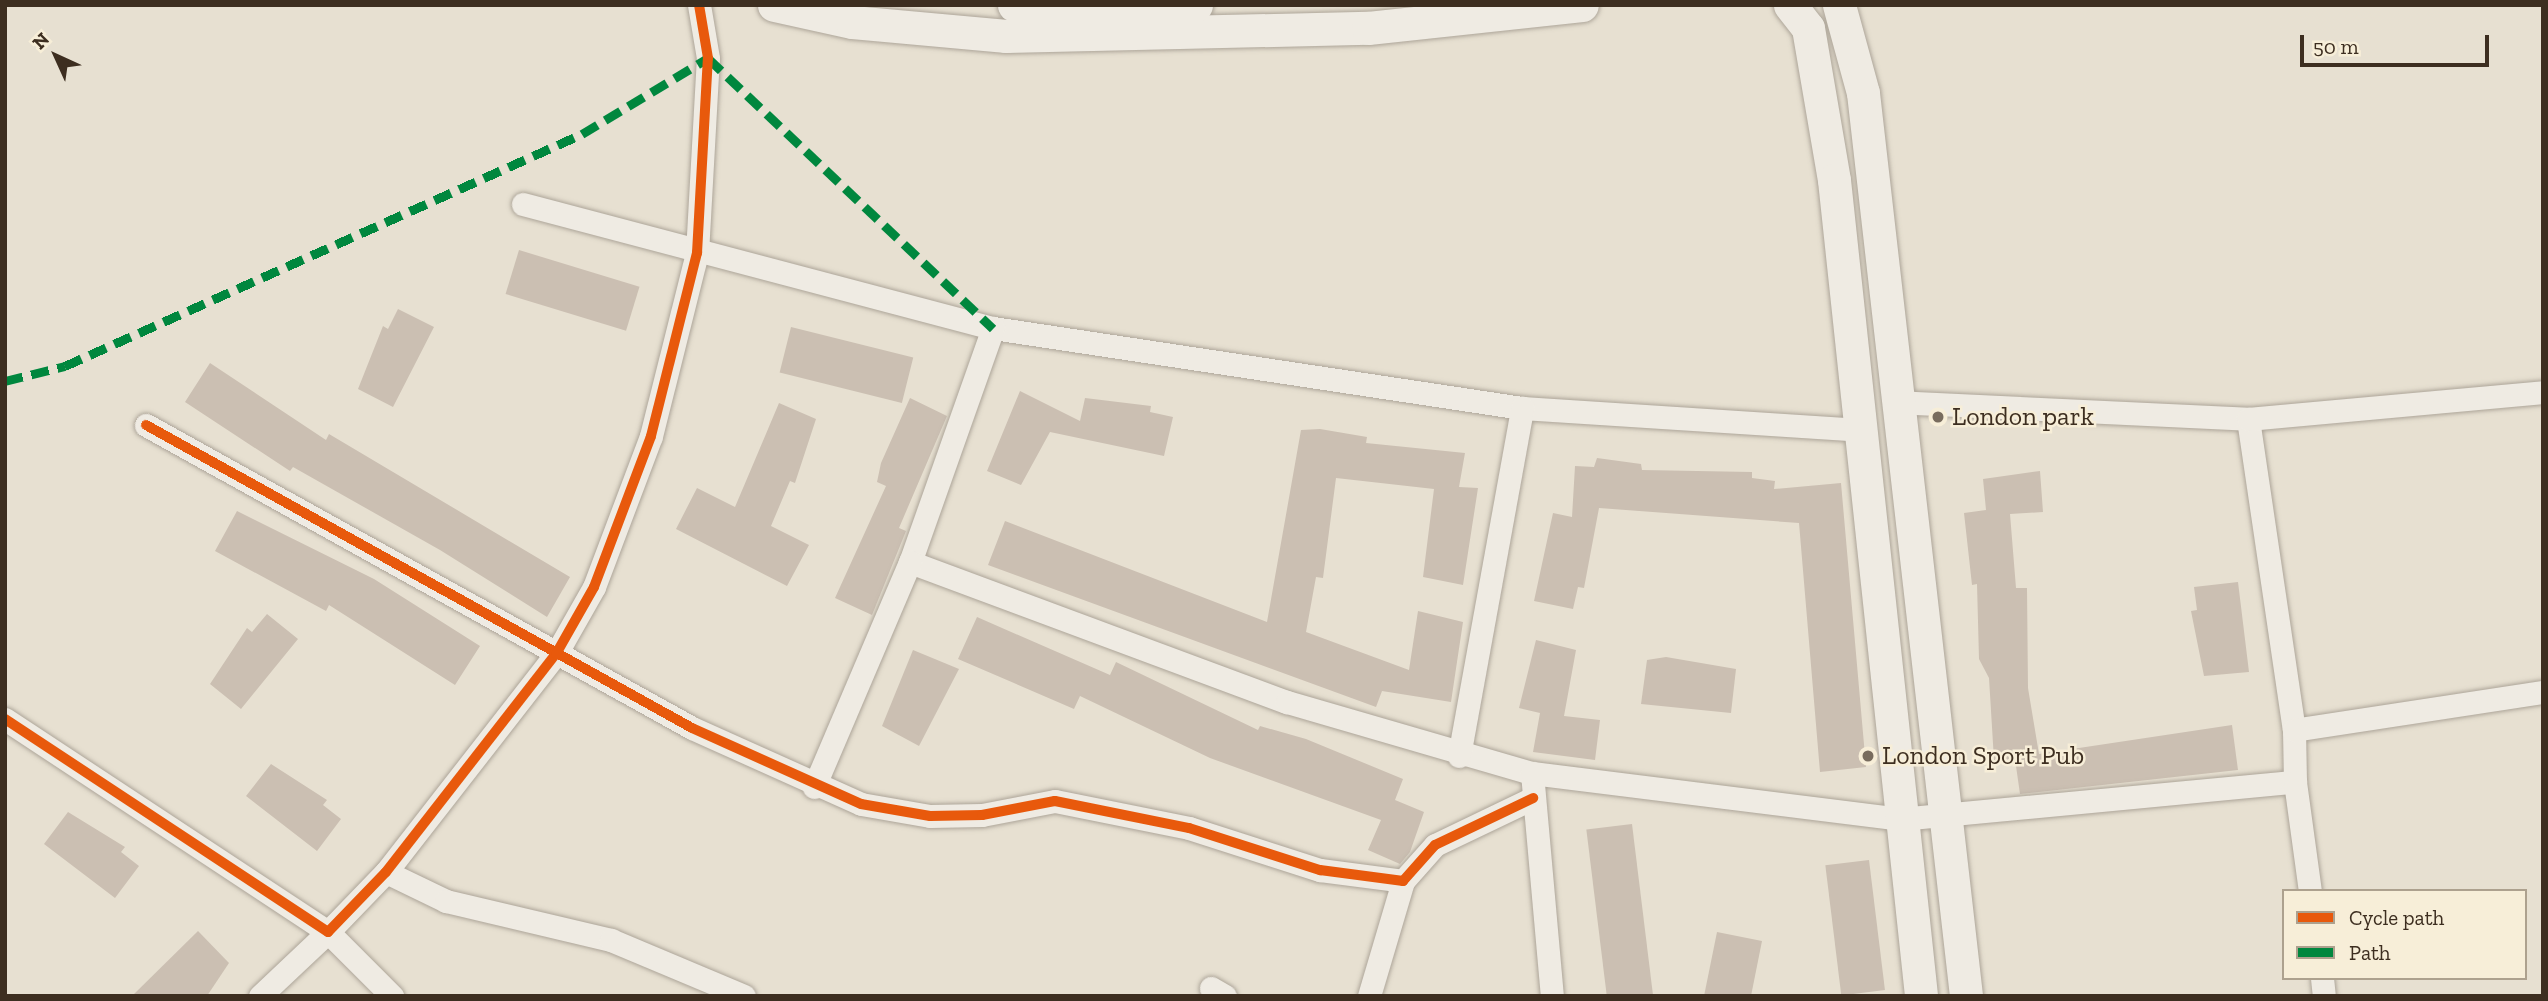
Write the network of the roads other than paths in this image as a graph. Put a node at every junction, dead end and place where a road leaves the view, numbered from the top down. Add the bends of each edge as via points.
1 (699, 5) edge
2 (774, 5) edge
3 (1014, 5) edge
4 (1196, 5) edge
5 (1582, 5) edge
6 (1790, 5) edge
7 (1839, 5) edge
8 (1138, 6) edge
9 (523, 204) dead end
10 (697, 253) junction
11 (993, 328) junction
12 (2543, 392) edge
13 (1894, 402) junction
14 (1522, 408) junction
15 (2248, 419) junction
16 (146, 425) dead end
17 (1860, 430) junction
18 (910, 562) junction
19 (556, 654) junction
20 (2543, 692) edge
21 (5, 719) edge
22 (2294, 730) junction
23 (1458, 756) junction
24 (1532, 773) junction
25 (2295, 782) junction
26 (814, 787) junction
27 (1532, 798) junction
28 (1948, 814) junction
29 (1899, 819) junction
30 (386, 872) junction
31 (1403, 881) junction
32 (2310, 889) edge
33 (328, 932) junction
34 (260, 996) edge
35 (392, 996) edge
36 (744, 996) edge
37 (1369, 996) edge
38 (1552, 996) edge
39 (1921, 996) edge
40 (1966, 996) edge

1 - 10 street via 708,58
2 - 5 main road via 852,22 1006,36 1368,28
3 - 8 main road
4 - 8 main road
6 - 17 main road via 1808,28 1816,63
7 - 13 main road via 1863,93
9 - 10 street
10 - 11 street
10 - 19 street via 651,436 594,587
11 - 14 street
11 - 18 street
12 - 15 street
13 - 15 street
13 - 28 main road
14 - 17 street
14 - 23 street
15 - 22 street
16 - 19 street
17 - 29 main road
18 - 23 street via 1287,702
18 - 26 street
19 - 26 street
19 - 30 street
20 - 22 street
21 - 33 street
22 - 25 street
23 - 24 street
24 - 27 street
24 - 29 street
25 - 28 street
25 - 32 street
26 - 31 street via 861,804 930,816 982,815 1055,801 1189,828 1320,870
27 - 31 street via 1434,845
27 - 38 street
28 - 29 street
28 - 40 main road
29 - 39 main road
30 - 33 street
30 - 36 street via 446,901 611,940
31 - 37 street
33 - 34 street
33 - 35 street

